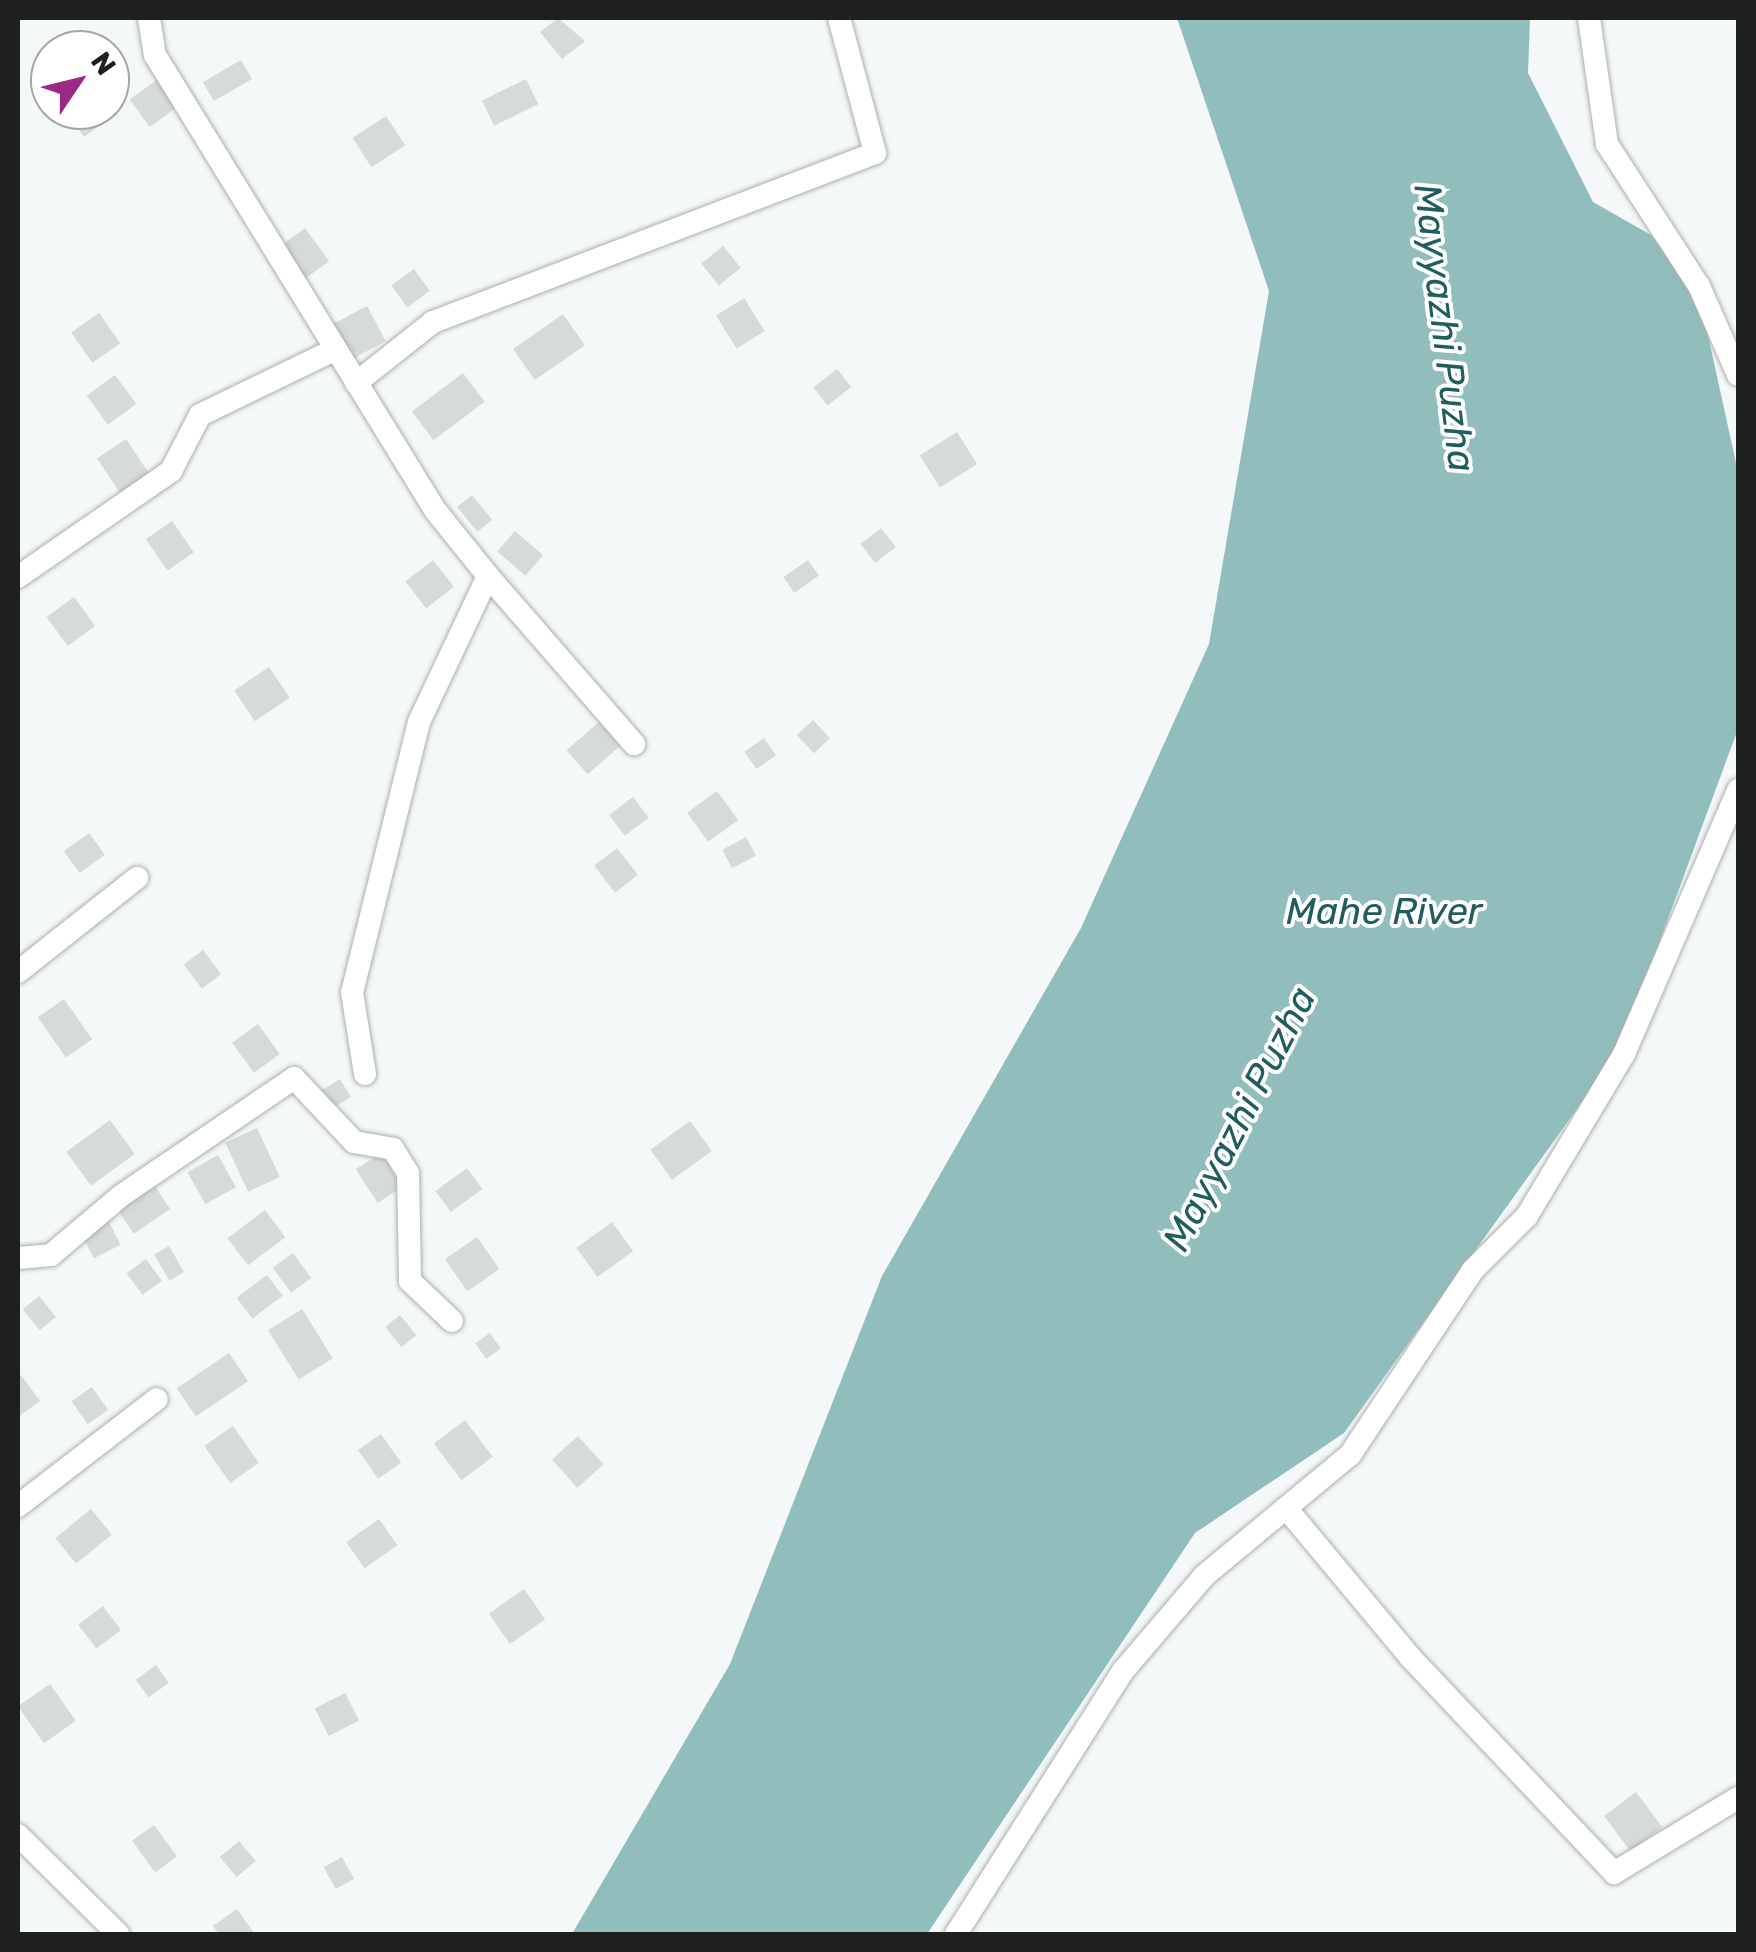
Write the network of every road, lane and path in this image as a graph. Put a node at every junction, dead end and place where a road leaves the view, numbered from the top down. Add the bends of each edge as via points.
1 (150, 18) edge
2 (839, 18) edge
3 (1589, 18) edge
4 (336, 348) junction
5 (1738, 375) edge
6 (356, 383) junction
7 (488, 576) junction
8 (18, 577) edge
9 (634, 744) dead end
10 (1738, 790) edge
11 (137, 878) dead end
12 (18, 972) edge
13 (365, 1074) dead end
14 (18, 1258) edge
15 (452, 1321) dead end
16 (158, 1399) dead end
17 (18, 1506) edge
18 (1286, 1508) junction
19 (1738, 1798) edge
20 (18, 1835) edge
21 (118, 1934) edge
22 (956, 1934) edge

1 - 4 street via 155,55
2 - 6 street via 875,153 433,322
3 - 5 street via 1608,144 1699,286
4 - 6 street
4 - 8 street via 200,415 171,470
6 - 7 street
7 - 9 street
7 - 13 street via 420,722 352,992
10 - 18 street via 1624,1054 1536,1202 1474,1270 1350,1455
11 - 12 street
14 - 15 street via 52,1255 122,1195 294,1078 354,1142 393,1148 408,1173 410,1281
16 - 17 street
18 - 19 street via 1412,1658 1614,1873
18 - 22 street via 1204,1576 1123,1670
20 - 21 street

